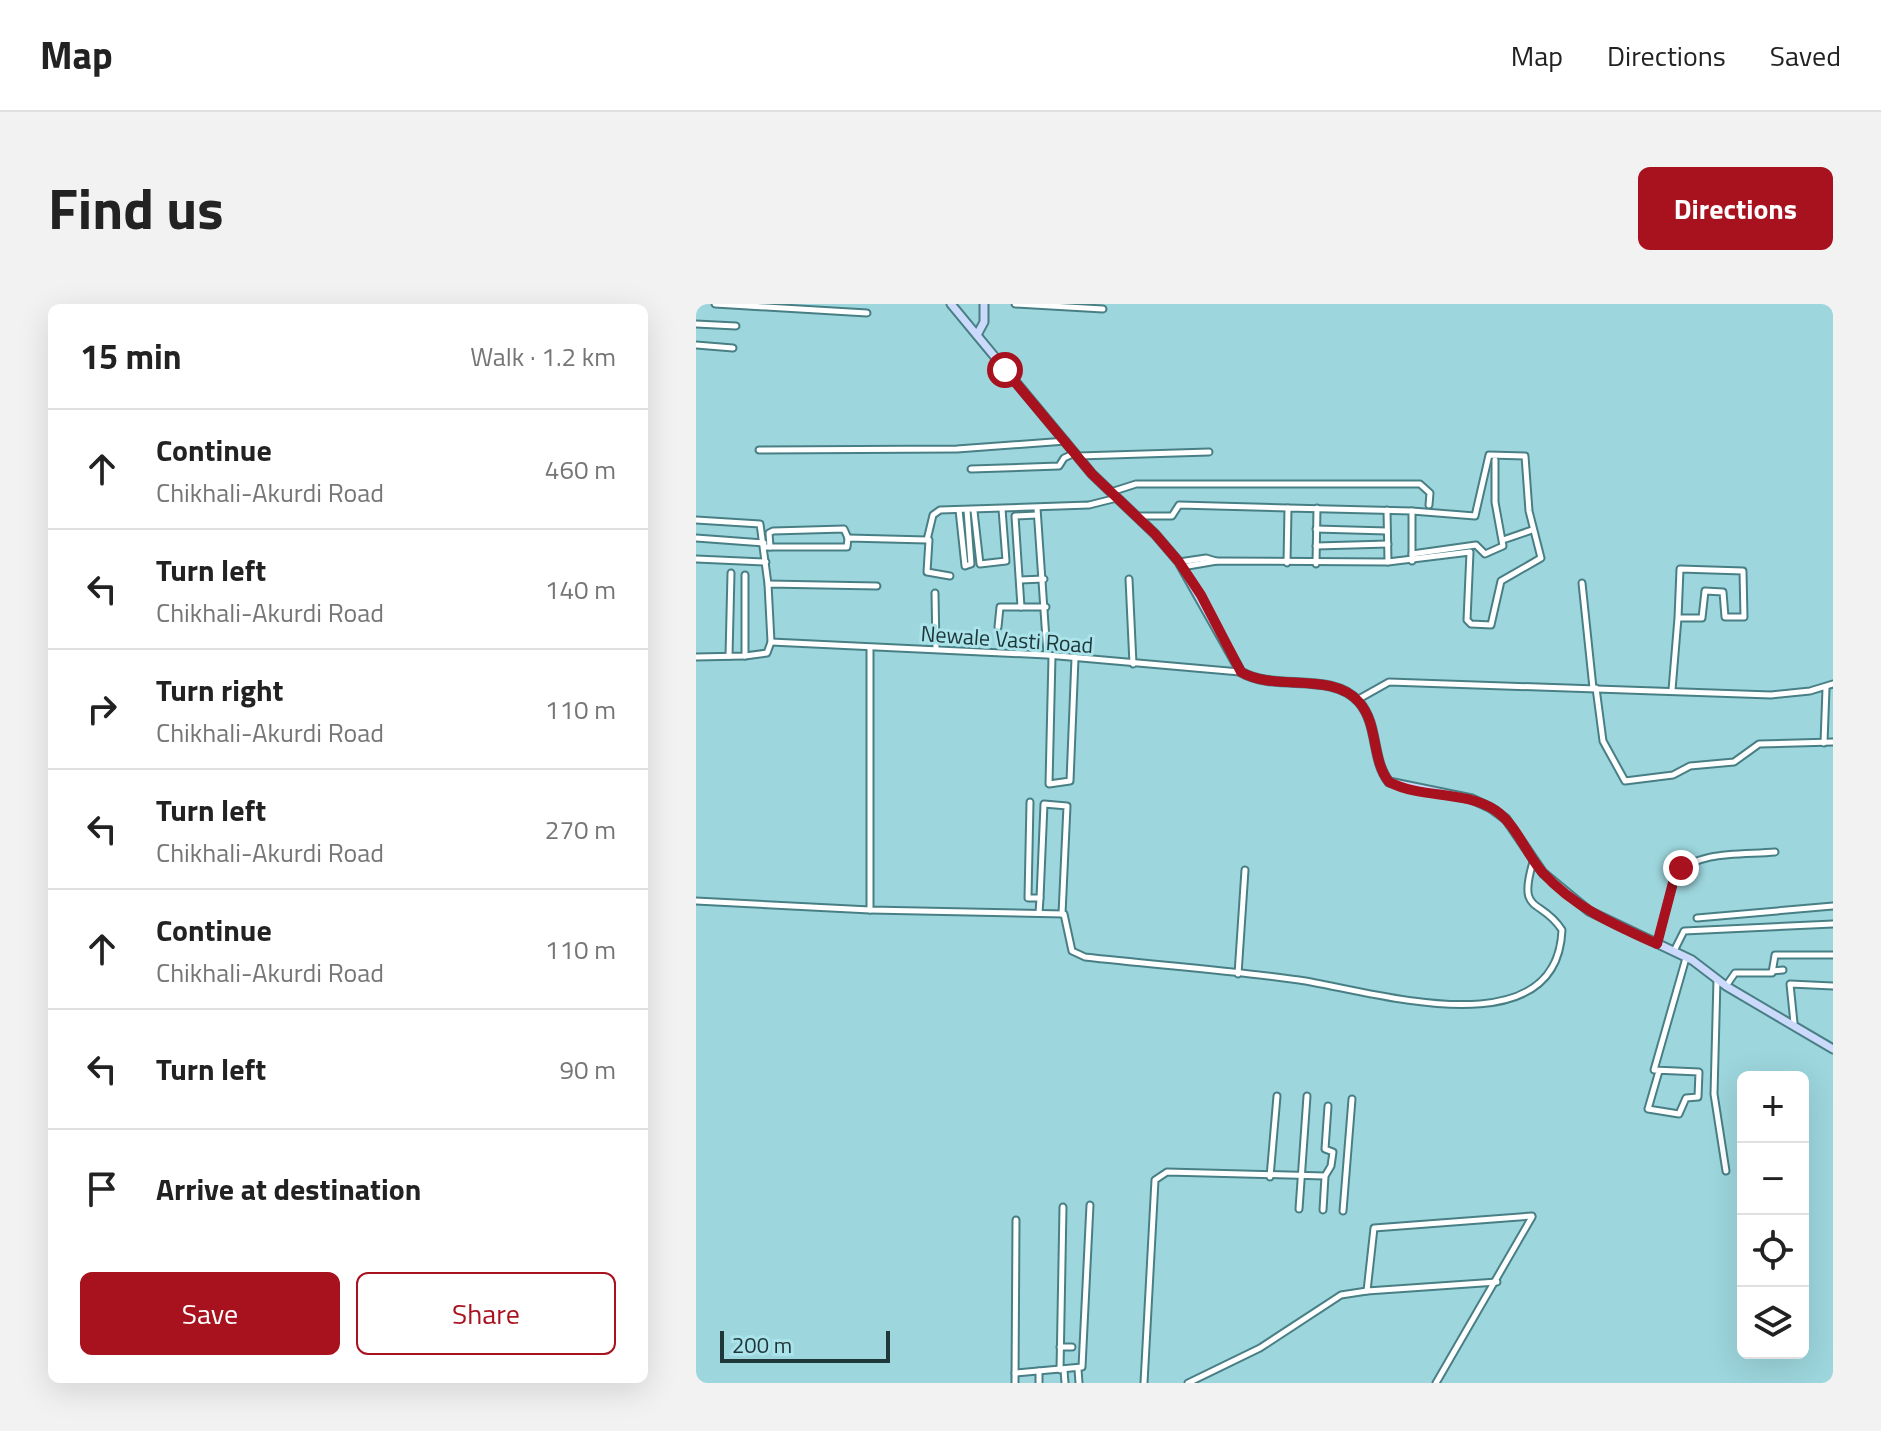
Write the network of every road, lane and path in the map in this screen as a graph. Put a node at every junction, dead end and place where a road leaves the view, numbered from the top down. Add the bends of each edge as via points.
1 (715, 304) edge
2 (951, 304) edge
3 (984, 304) edge
4 (1015, 304) edge
5 (1103, 309) dead end
6 (867, 313) dead end
7 (696, 324) edge
8 (736, 326) dead end
9 (977, 335) junction
10 (696, 345) edge
11 (733, 348) dead end
12 (1067, 441) junction
13 (759, 450) dead end
14 (1209, 452) dead end
15 (1077, 455) junction
16 (1495, 460) dead end
17 (971, 469) dead end
18 (1114, 495) junction
19 (1429, 505) dead end
20 (1288, 508) junction
21 (1317, 508) junction
22 (1002, 509) junction
23 (959, 510) junction
24 (970, 510) junction
25 (1387, 510) junction
26 (1037, 511) junction
27 (1412, 511) junction
28 (1136, 516) junction
29 (696, 520) edge
30 (1316, 529) junction
31 (1532, 530) junction
32 (1387, 531) junction
33 (696, 538) edge
34 (848, 538) junction
35 (929, 539) junction
36 (1503, 540) junction
37 (1388, 544) junction
38 (766, 546) junction
39 (1316, 546) junction
40 (1412, 557) junction
41 (696, 559) edge
42 (766, 562) junction
43 (1388, 562) junction
44 (1287, 563) junction
45 (1316, 564) junction
46 (1181, 565) junction
47 (731, 573) dead end
48 (745, 575) dead end
49 (950, 576) dead end
50 (1044, 579) junction
51 (1129, 579) dead end
52 (1020, 580) junction
53 (1582, 583) dead end
54 (768, 584) junction
55 (877, 586) dead end
56 (935, 593) dead end
57 (1021, 607) junction
58 (1046, 607) junction
59 (1678, 618) junction
60 (998, 627) dead end
61 (771, 642) junction
62 (870, 649) junction
63 (936, 649) junction
64 (729, 656) junction
65 (745, 656) junction
66 (1049, 656) junction
67 (696, 657) edge
68 (1075, 658) junction
69 (1133, 664) junction
70 (1241, 672) junction
71 (1833, 684) edge
72 (1595, 688) junction
73 (1826, 688) junction
74 (1672, 690) junction
75 (1357, 700) junction
76 (1833, 742) edge
77 (1824, 743) junction
78 (1030, 802) dead end
79 (1775, 852) dead end
80 (1533, 862) junction
81 (1245, 870) dead end
82 (1028, 898) junction
83 (1040, 898) junction
84 (696, 901) edge
85 (1833, 906) edge
86 (870, 910) junction
87 (1028, 913) junction
88 (1039, 913) junction
89 (1062, 914) junction
90 (1697, 918) dead end
91 (1833, 924) edge
92 (1657, 944) junction
93 (1674, 951) junction
94 (1833, 955) edge
95 (1687, 957) junction
96 (1783, 970) dead end
97 (1772, 971) junction
98 (1238, 974) junction
99 (1717, 979) junction
100 (1726, 986) junction
101 (1833, 986) edge
102 (1794, 1023) junction
103 (1833, 1049) edge
104 (1659, 1071) junction
105 (1277, 1096) dead end
106 (1307, 1096) dead end
107 (1352, 1099) dead end
108 (1328, 1106) dead end
109 (1726, 1171) dead end
110 (1325, 1176) junction
111 (1270, 1177) junction
112 (1301, 1178) junction
113 (1090, 1205) dead end
114 (1063, 1207) dead end
115 (1299, 1209) dead end
116 (1323, 1210) dead end
117 (1343, 1211) dead end
118 (1016, 1220) dead end
119 (1497, 1282) junction
120 (1367, 1291) junction
121 (1060, 1347) junction
122 (1072, 1347) dead end
123 (1078, 1369) junction
124 (1062, 1370) junction
125 (1039, 1371) junction
126 (1015, 1373) junction
127 (1015, 1383) edge
128 (1039, 1383) edge
129 (1065, 1383) edge
130 (1079, 1383) edge
131 (1144, 1383) edge
132 (1188, 1383) edge
133 (1436, 1383) edge

1 - 6 street
2 - 9 main road
3 - 9 main road
4 - 5 street
7 - 8 street
9 - 12 main road
10 - 11 street
12 - 13 street via 957,449
12 - 15 main road
14 - 15 street
15 - 17 street via 1064,458 1059,466
15 - 18 main road
16 - 36 street via 1495,502
18 - 19 street via 1136,484 1420,484 1430,493
18 - 26 street via 1089,505
18 - 28 main road
20 - 21 street
20 - 28 street via 1179,505 1172,516
20 - 44 street
21 - 25 street
21 - 30 street
22 - 24 street
22 - 24 street via 1006,561 980,564
22 - 26 street
23 - 24 street
23 - 24 street via 965,566 971,564
23 - 35 street via 936,511
25 - 27 street
25 - 32 street
26 - 50 street
26 - 52 street via 1015,516
27 - 31 street via 1475,516 1489,455 1521,454
27 - 40 street
28 - 46 main road
29 - 38 street via 760,524
30 - 32 street
30 - 39 street
31 - 36 street
31 - 40 street via 1540,560 1503,578 1491,625 1467,620 1471,553
32 - 37 street
33 - 38 street
34 - 35 street
34 - 38 street via 847,547
34 - 38 street via 844,529 773,531
35 - 49 street via 927,572
36 - 40 street via 1503,546 1485,554 1476,545
37 - 39 street
37 - 43 street
38 - 42 street
39 - 45 street
40 - 43 street
41 - 42 street
42 - 54 street
43 - 45 street
44 - 45 street
44 - 46 street via 1206,558
46 - 70 main road
47 - 64 street
48 - 65 street
50 - 52 street
50 - 58 street
51 - 69 street
52 - 57 street
53 - 72 street
54 - 55 street
54 - 61 street
56 - 63 street
57 - 58 street
57 - 60 street via 998,608
58 - 66 street
59 - 59 street via 1680,569 1743,571 1744,617 1725,617 1722,591 1705,591 1702,618
59 - 74 street
61 - 62 street, Newale Vasti Road
61 - 65 street via 767,655
62 - 63 street, Newale Vasti Road
62 - 86 street
63 - 66 street, Newale Vasti Road
64 - 65 street
64 - 67 street
66 - 68 street, Newale Vasti Road
66 - 68 street via 1049,784 1070,781
68 - 69 street, Newale Vasti Road
69 - 70 street, Newale Vasti Road
70 - 75 main road via 1269,682 1336,689
71 - 73 street
72 - 74 street
72 - 75 street via 1389,682
72 - 77 street via 1603,741 1627,782 1673,775 1690,766 1734,762 1759,744
73 - 74 street via 1771,695
73 - 77 street
75 - 80 main road via 1389,782 1482,803 1506,819
76 - 77 street
78 - 82 street
79 - 92 street via 1702,859 1681,868
80 - 92 main road via 1589,911
80 - 98 street via 1527,893 1560,928 1562,945 1548,973 1525,991 1484,1003 1441,1006 1303,980
81 - 98 street
82 - 83 street
82 - 87 street
83 - 88 street
83 - 89 street via 1044,804 1067,806
84 - 86 street
85 - 90 street
86 - 87 street
87 - 88 street
88 - 89 street
89 - 98 street via 1068,942 1077,954
91 - 93 street via 1684,931
92 - 93 main road
93 - 95 main road
94 - 97 street via 1775,955
95 - 99 main road
95 - 104 street via 1654,1067
96 - 97 street
97 - 100 street via 1735,973
99 - 100 main road
99 - 109 street via 1714,1094
100 - 102 main road
101 - 102 street via 1790,984
102 - 103 main road
104 - 104 street via 1699,1072 1698,1097 1686,1098 1681,1113 1647,1108
105 - 111 street
106 - 112 street
107 - 117 street
108 - 110 street via 1325,1149 1333,1152
110 - 112 street
110 - 116 street
111 - 112 street
111 - 131 street via 1167,1172 1155,1180
112 - 115 street
113 - 123 street via 1083,1365
114 - 121 street
118 - 126 street
119 - 120 street
119 - 120 street via 1532,1216 1374,1228
119 - 133 street
120 - 132 street via 1341,1295 1260,1348
121 - 122 street
121 - 124 street
123 - 124 street
123 - 130 street
124 - 125 street
124 - 129 street
125 - 126 street
125 - 128 street
126 - 127 street

